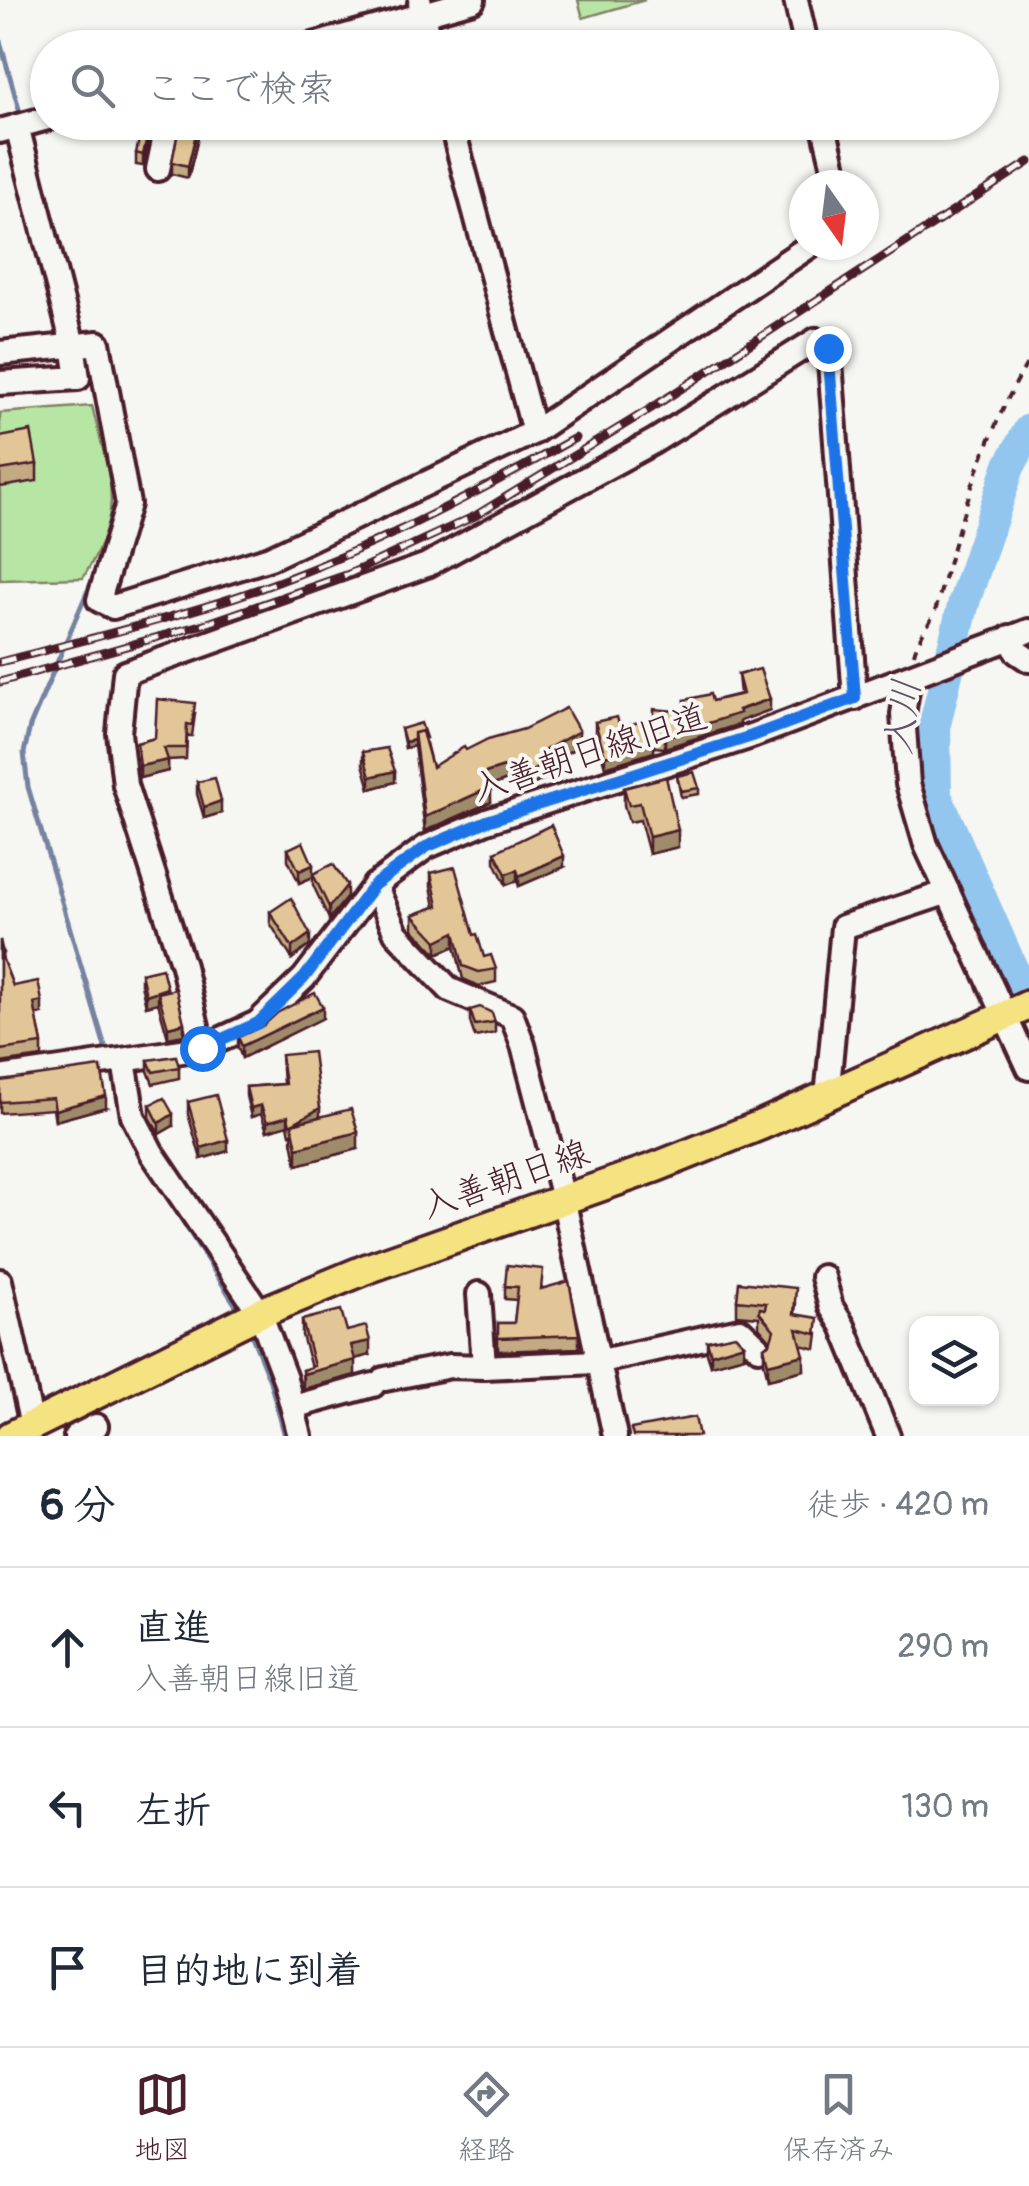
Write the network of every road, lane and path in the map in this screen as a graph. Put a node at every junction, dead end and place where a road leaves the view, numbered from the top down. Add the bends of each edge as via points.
1 (473, 0) edge
2 (796, 0) edge
3 (421, 8) edge
4 (356, 30) edge
5 (802, 30) edge
6 (8, 129) edge
7 (164, 140) edge
8 (457, 140) edge
9 (827, 140) edge
10 (158, 169) dead end
11 (834, 170) edge
12 (789, 260) edge
13 (73, 345) junction
14 (0, 353) edge
15 (1029, 360) edge
16 (0, 383) edge
17 (534, 432) junction
18 (1019, 634) edge
19 (1029, 660) edge
20 (915, 675) junction
21 (855, 698) junction
22 (374, 885) junction
23 (948, 892) junction
24 (1017, 1011) edge
25 (202, 1048) junction
26 (124, 1061) junction
27 (1029, 1068) edge
28 (0, 1078) edge
29 (827, 1097) junction
30 (563, 1198) junction
31 (823, 1277) dead end
32 (0, 1280) edge
33 (479, 1294) dead end
34 (260, 1313) junction
35 (758, 1348) dead end
36 (598, 1362) junction
37 (484, 1367) junction
38 (292, 1406) junction
39 (22, 1431) edge
40 (300, 1436) edge
41 (615, 1436) edge
42 (888, 1436) edge

1 - 3 street
2 - 5 street
3 - 4 street
6 - 13 street
7 - 10 street
8 - 17 street
9 - 11 street
12 - 17 street
13 - 14 street
13 - 16 street via 78,378
13 - 17 street via 98,343 128,504 99,600 113,607 270,558
15 - 20 path via 974,475 935,611 917,642
18 - 19 street via 1017,652
18 - 20 street, 入善朝日線旧道
20 - 21 street, 入善朝日線旧道
20 - 23 street via 904,714 908,784
21 - 22 street, 入善朝日線旧道 via 487,821 426,847
21 - 25 street via 828,348 816,340 653,442 427,565 125,673 119,733 125,785
22 - 25 street, 入善朝日線旧道 via 304,978 258,1023
22 - 30 street via 396,933 450,990 512,1016
23 - 24 street
23 - 29 street via 843,926
24 - 27 street
24 - 29 main road, 入善朝日線
25 - 26 street, 入善朝日線旧道
26 - 28 street, 入善朝日線旧道
26 - 34 street via 132,1116
29 - 30 main road, 入善朝日線
30 - 34 main road, 入善朝日線
30 - 36 street
31 - 42 street
32 - 39 street
33 - 37 street
34 - 38 street
34 - 39 main road, 入善朝日線
35 - 36 street via 740,1330
36 - 37 street
36 - 41 street
37 - 38 street via 450,1366
38 - 40 street

